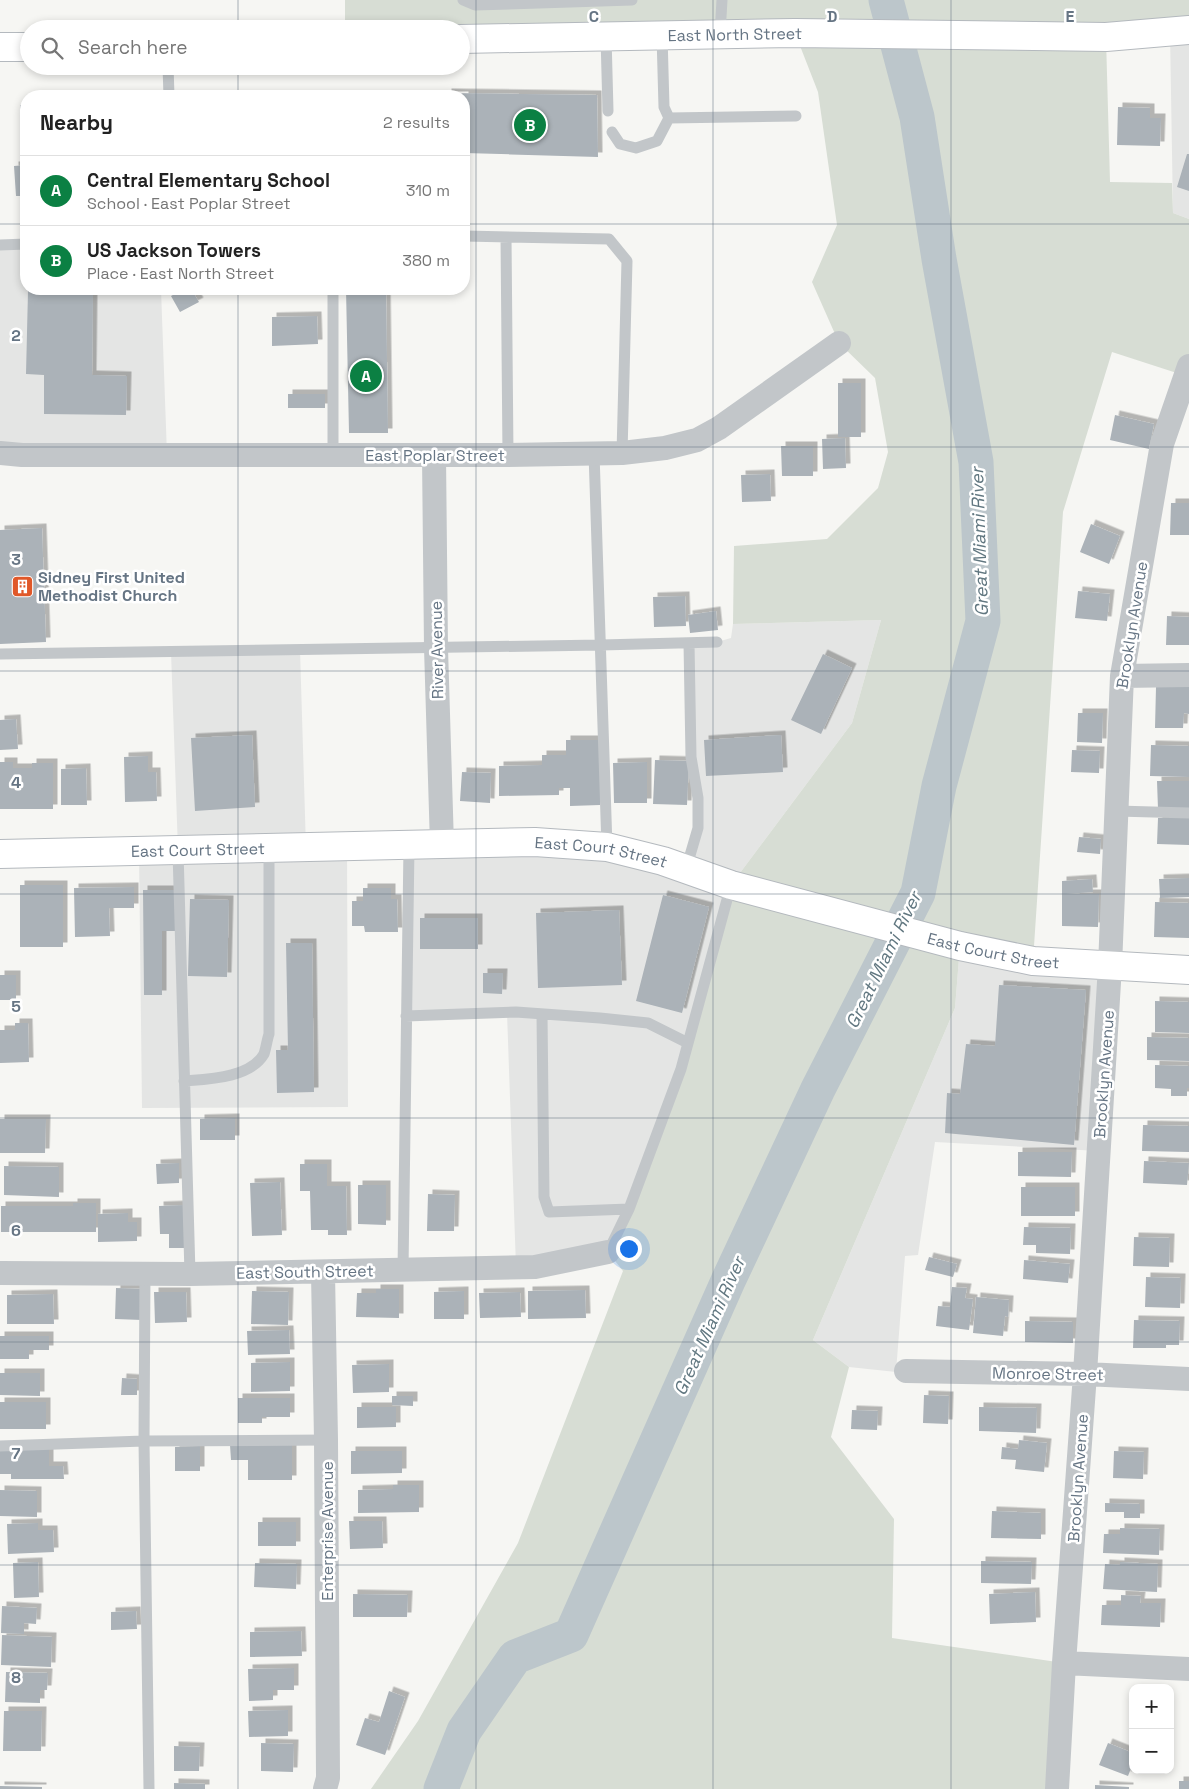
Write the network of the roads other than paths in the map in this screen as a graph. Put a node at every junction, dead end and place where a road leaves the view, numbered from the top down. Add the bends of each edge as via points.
1 (462, 0) edge
2 (632, 0) edge
3 (722, 0) edge
4 (1189, 30) edge
5 (720, 34) junction
6 (662, 35) junction
7 (606, 36) junction
8 (470, 39) edge
9 (0, 47) edge
10 (20, 47) edge
11 (168, 75) edge
12 (169, 90) edge
13 (608, 111) dead end
14 (796, 116) dead end
15 (669, 118) junction
16 (612, 132) dead end
17 (470, 236) edge
18 (506, 237) junction
19 (20, 244) edge
20 (0, 245) edge
21 (333, 295) edge
22 (839, 343) dead end
23 (1189, 366) edge
24 (0, 452) edge
25 (594, 453) junction
26 (622, 453) junction
27 (333, 455) junction
28 (434, 455) junction
29 (508, 455) junction
30 (717, 642) dead end
31 (689, 643) junction
32 (600, 645) junction
33 (436, 648) junction
34 (0, 654) edge
35 (1189, 675) edge
36 (1122, 676) junction
37 (1117, 810) junction
38 (1189, 814) edge
39 (442, 845) junction
40 (409, 846) junction
41 (607, 847) junction
42 (269, 849) junction
43 (178, 851) junction
44 (0, 854) edge
45 (686, 869) junction
46 (731, 885) junction
47 (1110, 966) junction
48 (1189, 970) edge
49 (542, 1014) junction
50 (406, 1016) junction
51 (688, 1043) junction
52 (184, 1081) junction
53 (629, 1208) junction
54 (608, 1252) joint
55 (403, 1270) junction
56 (0, 1273) edge
57 (324, 1273) junction
58 (145, 1274) junction
59 (190, 1274) junction
60 (906, 1372) dead end
61 (1085, 1374) junction
62 (1189, 1379) edge
63 (326, 1440) junction
64 (144, 1441) junction
65 (0, 1446) edge
66 (1064, 1663) junction
67 (1189, 1669) edge
68 (149, 1789) edge
69 (325, 1789) edge
70 (1057, 1789) edge

1 - 2 lane via 476,5
3 - 5 lane
4 - 5 main road, East North Street via 1106,37
5 - 6 main road, East North Street
6 - 7 main road, East North Street
6 - 15 lane via 664,107
7 - 8 main road, East North Street
7 - 13 lane
9 - 10 main road
11 - 12 lane
14 - 15 lane
15 - 16 lane via 657,141 636,148 620,144
17 - 18 lane
18 - 26 lane via 609,239 628,261
18 - 29 lane
19 - 20 lane
21 - 27 lane
22 - 26 street, East Poplar Street via 719,428 697,440
23 - 36 street, Brooklyn Avenue via 1162,444
24 - 27 street, East Poplar Street via 22,455
25 - 26 street, East Poplar Street
25 - 29 street, East Poplar Street
25 - 32 lane
27 - 28 street, East Poplar Street
28 - 29 street, East Poplar Street
28 - 33 street, River Avenue
30 - 31 lane
31 - 32 lane
31 - 45 lane via 691,756 698,798 698,828
32 - 33 lane
32 - 41 lane
33 - 34 lane
33 - 39 street, River Avenue
35 - 36 street
36 - 37 street, Brooklyn Avenue
37 - 38 lane
37 - 47 street, Brooklyn Avenue
39 - 40 main road, East Court Street
39 - 41 main road, East Court Street via 535,842
40 - 42 main road, East Court Street
40 - 50 lane
41 - 45 main road, East Court Street
42 - 43 main road, East Court Street
42 - 52 lane via 269,1034 264,1054 246,1071 220,1078
43 - 44 main road, East Court Street
43 - 52 lane
45 - 46 main road, East Court Street
46 - 47 main road, East Court Street via 960,946 1033,961
46 - 51 lane
47 - 48 main road, East Court Street
47 - 61 street, Brooklyn Avenue
49 - 50 lane
49 - 51 lane via 648,1023
49 - 53 lane via 544,1197 549,1212
50 - 55 lane
51 - 53 lane via 682,1069
52 - 59 lane
53 - 54 lane
54 - 55 street, East South Street via 535,1267
55 - 57 street, East South Street
56 - 58 street, East South Street
57 - 59 street, East South Street
57 - 63 street, Enterprise Avenue
58 - 59 street, East South Street
58 - 64 lane
60 - 61 street, Monroe Street
61 - 62 street, Monroe Street
61 - 66 street, Brooklyn Avenue
63 - 64 lane
63 - 69 street, Enterprise Avenue via 328,1778
64 - 65 lane
64 - 68 lane
66 - 67 street
66 - 70 street, Brooklyn Avenue

